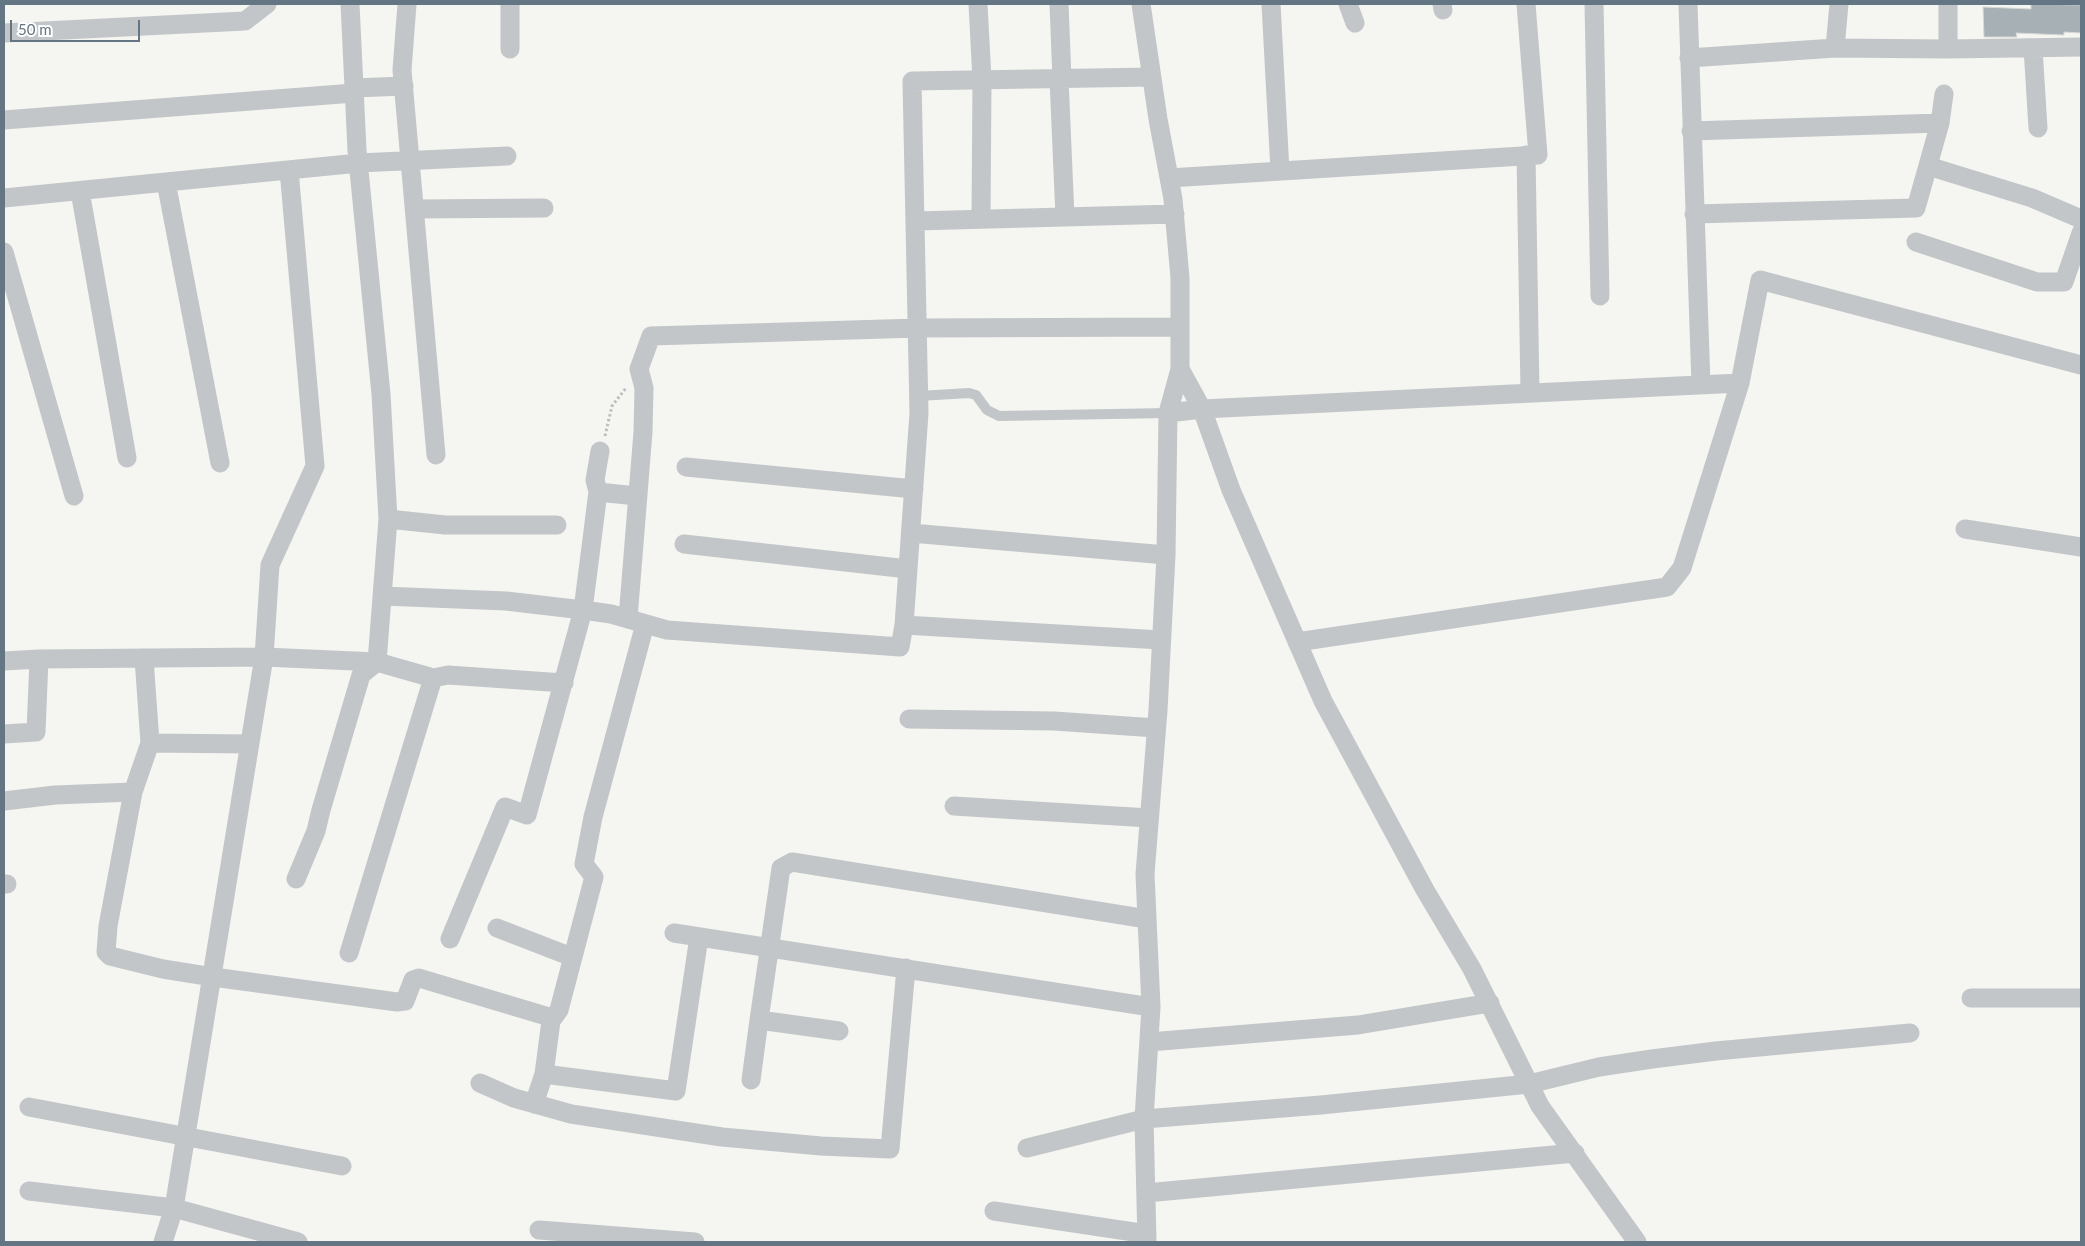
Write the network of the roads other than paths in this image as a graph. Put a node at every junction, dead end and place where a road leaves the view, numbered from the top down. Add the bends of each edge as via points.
1 (267, 4) edge
2 (350, 4) edge
3 (407, 4) edge
4 (510, 4) edge
5 (978, 4) edge
6 (1059, 4) edge
7 (1141, 4) edge
8 (1271, 4) edge
9 (1348, 4) edge
10 (1526, 4) edge
11 (1594, 4) edge
12 (1688, 4) edge
13 (1839, 4) edge
14 (1948, 4) edge
15 (1355, 22) dead end
16 (4, 33) edge
17 (2081, 47) edge
18 (1835, 48) junction
19 (2033, 48) junction
20 (510, 49) dead end
21 (1948, 49) junction
22 (1689, 58) junction
23 (1152, 77) junction
24 (1061, 79) junction
25 (982, 80) junction
26 (404, 86) junction
27 (354, 90) junction
28 (1944, 94) dead end
29 (4, 120) edge
30 (1940, 123) junction
31 (2038, 128) dead end
32 (1691, 131) junction
33 (1526, 155) junction
34 (507, 156) dead end
35 (411, 160) junction
36 (358, 163) junction
37 (1928, 166) junction
38 (288, 170) junction
39 (1280, 171) junction
40 (1170, 178) junction
41 (166, 182) junction
42 (80, 191) junction
43 (4, 198) edge
44 (544, 208) dead end
45 (415, 209) junction
46 (1175, 214) junction
47 (1694, 214) junction
48 (1065, 217) junction
49 (981, 219) junction
50 (2081, 219) edge
51 (916, 221) junction
52 (2081, 234) edge
53 (1916, 242) dead end
54 (4, 252) edge
55 (1600, 296) dead end
56 (1179, 327) junction
57 (918, 328) junction
58 (2081, 365) edge
59 (1180, 369) junction
60 (1740, 383) junction
61 (1701, 385) junction
62 (1530, 392) junction
63 (919, 396) junction
64 (1202, 409) junction
65 (1168, 413) junction
66 (600, 451) road end
67 (436, 455) dead end
68 (127, 458) dead end
69 (220, 463) dead end
70 (686, 467) dead end
71 (914, 489) junction
72 (598, 492) junction
73 (74, 496) dead end
74 (637, 496) junction
75 (388, 519) junction
76 (557, 525) dead end
77 (1965, 529) dead end
78 (911, 533) junction
79 (684, 544) dead end
80 (2081, 547) edge
81 (1166, 555) junction
82 (908, 569) junction
83 (383, 596) junction
84 (584, 610) junction
85 (637, 621) junction
86 (904, 625) junction
87 (1161, 640) junction
88 (1297, 642) junction
89 (264, 657) junction
90 (144, 658) junction
91 (40, 659) junction
92 (4, 661) edge
93 (377, 662) junction
94 (432, 678) junction
95 (564, 683) junction
96 (909, 719) dead end
97 (1156, 728) junction
98 (4, 734) edge
99 (150, 743) junction
100 (250, 744) junction
101 (132, 792) junction
102 (4, 801) edge
103 (954, 806) dead end
104 (1149, 818) junction
105 (296, 879) dead end
106 (1147, 919) junction
107 (497, 928) dead end
108 (674, 933) dead end
109 (699, 936) junction
110 (450, 939) dead end
111 (768, 946) junction
112 (349, 953) dead end
113 (572, 957) junction
114 (906, 968) junction
115 (213, 977) junction
116 (1971, 998) dead end
117 (2081, 998) edge
118 (1490, 1003) junction
119 (1151, 1007) junction
120 (759, 1020) junction
121 (551, 1021) junction
122 (839, 1031) dead end
123 (1910, 1033) dead end
124 (1149, 1042) junction
125 (544, 1074) junction
126 (751, 1080) dead end
127 (480, 1083) dead end
128 (1529, 1084) junction
129 (534, 1104) junction
130 (29, 1107) dead end
131 (1144, 1119) junction
132 (186, 1136) junction
133 (1028, 1148) dead end
134 (1575, 1153) junction
135 (342, 1166) dead end
136 (29, 1191) dead end
137 (1146, 1193) junction
138 (174, 1208) junction
139 (994, 1210) dead end
140 (539, 1230) dead end
141 (1147, 1238) edge
142 (163, 1242) edge
143 (298, 1242) edge
144 (695, 1242) edge
145 (1637, 1242) edge

1 - 16 street via 245,21
2 - 27 street
3 - 26 street via 402,70
4 - 20 street
5 - 25 street
6 - 24 street
7 - 23 street
8 - 39 street
9 - 15 street
10 - 33 street via 1538,155
11 - 55 street
12 - 22 street
13 - 18 street
14 - 21 street
17 - 19 street
18 - 21 street
18 - 22 street
19 - 21 street
19 - 31 street
22 - 32 street
23 - 24 street
23 - 40 street
24 - 25 street
24 - 48 street
25 - 49 street
25 - 51 street via 912,81
26 - 27 street
26 - 35 street
27 - 29 street
27 - 36 street
28 - 30 street
30 - 32 street
30 - 37 street
32 - 47 street
33 - 39 street
33 - 62 street
34 - 35 street
35 - 36 street
35 - 45 street
36 - 38 street
36 - 75 street via 381,394
37 - 47 street via 1916,208
37 - 50 street via 2032,198
38 - 41 street
38 - 89 street via 315,466 270,565
39 - 40 street
40 - 46 street
41 - 42 street
41 - 69 street
42 - 43 street
42 - 68 street
44 - 45 street
45 - 67 street
46 - 48 street
46 - 56 street via 1180,278
47 - 61 street
48 - 49 street
49 - 51 street
51 - 57 street
52 - 53 street via 2064,282 2037,282
54 - 73 street
56 - 57 street
56 - 59 street
57 - 63 street
57 - 74 street via 651,336 639,369 644,388
58 - 60 street via 1760,280
59 - 64 street
59 - 65 street
60 - 61 street
60 - 88 street via 1682,568 1667,587
61 - 62 street
62 - 64 street
63 - 65 lane via 969,393 976,395 987,410 999,416
63 - 71 street
64 - 65 street
64 - 88 street via 1231,490
65 - 81 street
66 - 72 street via 595,480
70 - 71 street
71 - 78 street
72 - 74 street
72 - 84 street
74 - 85 street
75 - 76 street via 445,525
75 - 83 street
77 - 80 street
78 - 81 street
78 - 82 street
79 - 82 street
81 - 87 street
82 - 86 street
83 - 84 street via 506,601
83 - 93 street
84 - 85 street
84 - 95 street
85 - 86 street via 667,630 900,648
85 - 113 street via 584,864 594,877
86 - 87 street
87 - 97 street
88 - 118 street via 1323,701
89 - 90 street
89 - 93 street
89 - 100 street
90 - 91 street
90 - 99 street
91 - 92 street
91 - 98 street via 36,732
93 - 94 street
93 - 105 street via 361,675 316,831
94 - 95 street via 448,675
94 - 112 street
95 - 110 street via 527,816 505,807
96 - 97 street via 1054,721
97 - 104 street
99 - 100 street
99 - 101 street
100 - 115 street
101 - 102 street
101 - 115 street via 106,952 125,961
103 - 104 street
104 - 106 street via 1145,874
106 - 111 street via 792,862 780,868
106 - 119 street
107 - 113 street
108 - 109 street
109 - 111 street
109 - 125 street via 676,1091
111 - 114 street
111 - 120 street
113 - 121 street via 559,1010
114 - 119 street
114 - 129 street via 890,1149 722,1137 571,1114
115 - 121 street via 397,1002 405,1001 414,980 419,978 546,1016
115 - 132 street
116 - 117 street
118 - 124 street via 1358,1025
118 - 128 street
119 - 124 street
120 - 122 street
120 - 126 street
121 - 125 street
123 - 128 street via 1716,1050 1599,1067
124 - 131 street
125 - 129 street
127 - 129 street
128 - 131 street
128 - 134 street via 1540,1106
130 - 132 street
131 - 133 street
131 - 137 street
132 - 135 street
132 - 138 street
134 - 137 street
134 - 145 street
136 - 138 street
137 - 141 street
138 - 142 street
138 - 143 street
139 - 141 street
140 - 144 street

